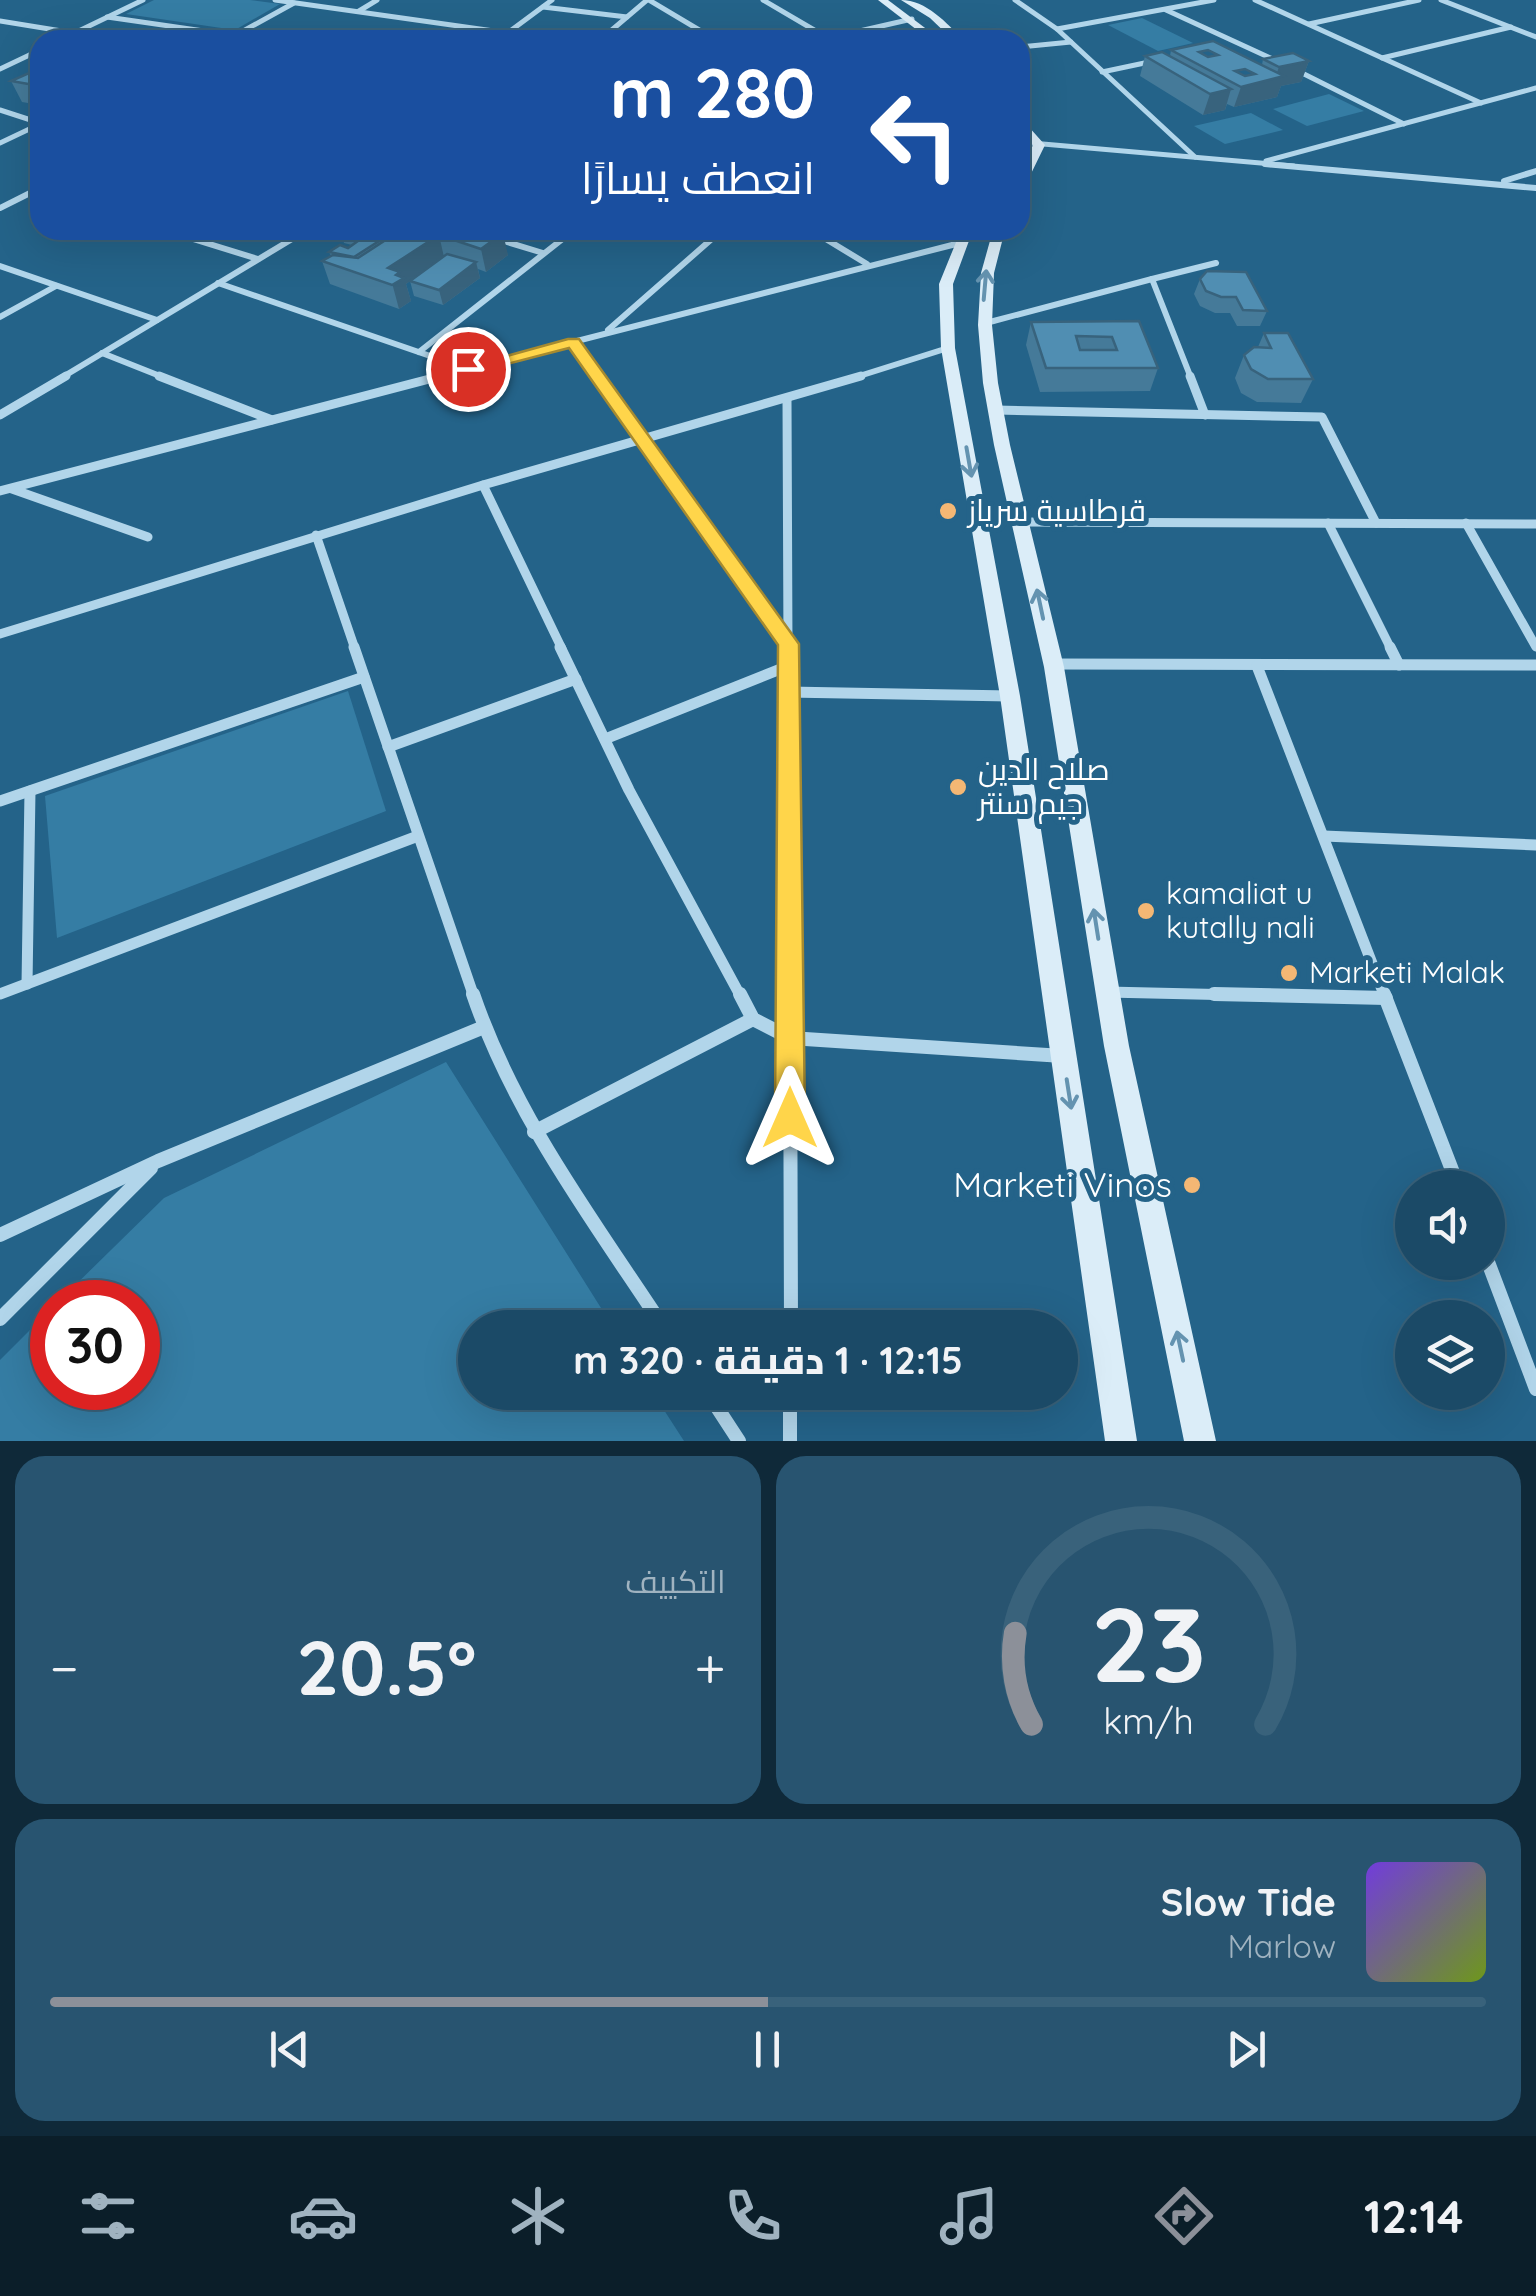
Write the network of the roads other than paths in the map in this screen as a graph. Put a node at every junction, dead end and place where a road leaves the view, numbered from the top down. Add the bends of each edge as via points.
1 (142, 0) edge
2 (275, 0) edge
3 (377, 0) edge
4 (648, 0) edge
5 (763, 0) edge
6 (882, 0) edge
7 (906, 0) edge
8 (1015, 0) edge
9 (1214, 0) edge
10 (1254, 0) edge
11 (1366, 0) edge
12 (1419, 0) edge
13 (1441, 0) edge
14 (294, 2) junction
15 (548, 2) edge
16 (1384, 7) junction
17 (1166, 10) junction
18 (358, 12) junction
19 (107, 17) junction
20 (626, 17) junction
21 (912, 19) junction
22 (0, 20) edge
23 (1309, 24) junction
24 (1511, 27) junction
25 (58, 30) edge
26 (81, 30) edge
27 (195, 30) edge
28 (245, 30) edge
29 (493, 30) edge
30 (511, 30) edge
31 (611, 30) edge
32 (699, 30) edge
33 (814, 30) edge
34 (866, 30) edge
35 (925, 30) edge
36 (947, 30) edge
37 (1057, 30) junction
38 (1536, 37) edge
39 (1071, 42) junction
40 (1238, 42) junction
41 (1030, 46) edge
42 (1219, 46) edge
43 (30, 56) edge
44 (1382, 58) junction
45 (1161, 59) edge
46 (0, 69) edge
47 (1102, 72) junction
48 (1536, 88) edge
49 (1482, 104) junction
50 (0, 110) edge
51 (30, 120) edge
52 (1406, 124) junction
53 (30, 129) edge
54 (1030, 133) edge
55 (0, 143) edge
56 (1030, 143) edge
57 (1038, 144) junction
58 (1195, 158) junction
59 (1030, 162) edge
60 (1256, 164) junction
61 (1536, 171) edge
62 (1498, 183) junction
63 (1536, 188) edge
64 (30, 194) edge
65 (0, 208) edge
66 (196, 240) edge
67 (290, 240) edge
68 (501, 240) edge
69 (561, 240) edge
70 (711, 240) edge
71 (829, 240) edge
72 (952, 240) edge
73 (962, 240) edge
74 (996, 240) edge
75 (543, 253) junction
76 (258, 259) junction
77 (1216, 263) dead end
78 (867, 264) junction
79 (0, 266) edge
80 (1152, 279) junction
81 (218, 283) junction
82 (56, 286) junction
83 (0, 317) edge
84 (157, 320) junction
85 (986, 324) junction
86 (604, 334) junction
87 (573, 342) junction
88 (948, 348) junction
89 (419, 352) junction
90 (102, 353) junction
91 (468, 369) junction
92 (972, 381) junction
93 (787, 399) junction
94 (0, 415) edge
95 (996, 415) junction
96 (1205, 415) junction
97 (274, 420) junction
98 (962, 420) junction
99 (641, 438) junction
100 (484, 485) junction
101 (3, 487) edge
102 (1022, 522) junction
103 (1328, 523) junction
104 (1376, 523) junction
105 (1466, 524) junction
106 (1536, 524) edge
107 (316, 536) junction
108 (148, 538) dead end
109 (0, 634) edge
110 (788, 644) junction
111 (1536, 647) edge
112 (1053, 664) junction
113 (1536, 664) edge
114 (1400, 665) junction
115 (788, 666) junction
116 (1257, 666) junction
117 (364, 677) junction
118 (576, 679) junction
119 (788, 692) junction
120 (1010, 696) junction
121 (604, 739) junction
122 (388, 747) junction
123 (30, 791) junction
124 (0, 801) edge
125 (418, 836) junction
126 (1324, 836) junction
127 (1536, 844) edge
128 (26, 984) junction
129 (1107, 992) junction
130 (0, 994) edge
131 (1386, 998) junction
132 (754, 1019) junction
133 (484, 1027) junction
134 (790, 1038) junction
135 (1063, 1056) junction
136 (534, 1132) junction
137 (158, 1161) junction
138 (1452, 1170) edge
139 (0, 1235) edge
140 (1495, 1280) edge
141 (652, 1310) edge
142 (791, 1310) edge
143 (0, 1319) edge
144 (1536, 1389) edge
145 (719, 1410) edge
146 (790, 1410) edge
147 (740, 1441) edge
148 (790, 1441) edge
149 (1121, 1441) edge
150 (1200, 1441) edge

1 - 19 street
2 - 14 street
3 - 18 street
4 - 20 street
4 - 32 street
5 - 33 street
6 - 21 main road
7 - 36 main road
8 - 37 street
9 - 17 street
10 - 23 street
11 - 16 street
12 - 16 street
13 - 24 street
14 - 18 street
14 - 28 street
15 - 20 street
15 - 30 street
16 - 23 street
17 - 37 street
17 - 40 street
18 - 29 street
19 - 26 street
19 - 27 street
20 - 31 street
21 - 34 street
21 - 35 main road
22 - 25 street
23 - 44 street
24 - 38 street
24 - 44 street
37 - 39 street
39 - 41 street
39 - 47 street
40 - 42 street
40 - 52 street
43 - 46 street
44 - 49 street
45 - 47 street
47 - 58 street
48 - 49 street
49 - 52 street
50 - 51 street
52 - 60 street
53 - 55 street
54 - 57 main road
56 - 57 street
57 - 58 street
57 - 59 main road
58 - 60 street
60 - 62 street
61 - 62 street
62 - 63 street
64 - 65 street
66 - 76 street
67 - 76 street
68 - 75 street
69 - 75 street
70 - 86 street
71 - 78 street
72 - 78 street
73 - 88 main road via 946,284
85 -> 74 main road via 986,272
75 - 89 street
76 - 81 street
77 - 80 street
78 - 86 street
79 - 82 street
80 - 85 street
80 - 96 street
81 - 84 street
81 - 89 street
82 - 83 street
82 - 84 street
84 - 90 street
85 - 92 main road
86 - 87 street
87 - 91 street
87 - 99 street
88 - 92 main road
88 - 93 street
89 - 91 street
90 - 94 street
90 - 97 street
91 - 97 street
92 - 95 main road
92 - 98 main road
93 - 99 street
93 - 110 street
95 - 96 street
95 - 98 main road
95 - 102 main road
96 - 104 street via 1322,417
97 - 101 street
98 -> 120 main road
99 - 100 street
99 - 110 street
100 - 107 street
100 - 118 street
101 - 108 street
102 - 103 street
112 -> 102 main road
103 - 104 street
103 - 114 street
104 - 105 street
105 - 106 street
105 - 111 street
107 - 109 street
107 - 117 street
110 - 115 street
112 - 116 street
129 -> 112 main road
113 - 114 street
114 - 116 street
115 - 119 street
115 - 121 street
116 - 126 street
117 - 122 street
117 - 123 street
118 - 121 street
118 - 122 street
119 - 120 street
119 - 134 street
120 - 135 main road
121 - 132 street
122 - 125 street
123 - 124 street
123 - 128 street
125 - 128 street
125 - 133 street
126 - 127 street
126 - 131 street
128 - 130 street
129 - 131 street
150 -> 129 main road
131 - 138 street
132 - 134 street
132 - 136 street
133 - 136 street
133 - 137 street
134 - 135 street
134 - 142 street
135 -> 149 main road
136 - 141 street
137 - 139 street
137 - 143 street
140 - 144 street
145 - 147 street
146 - 148 street

